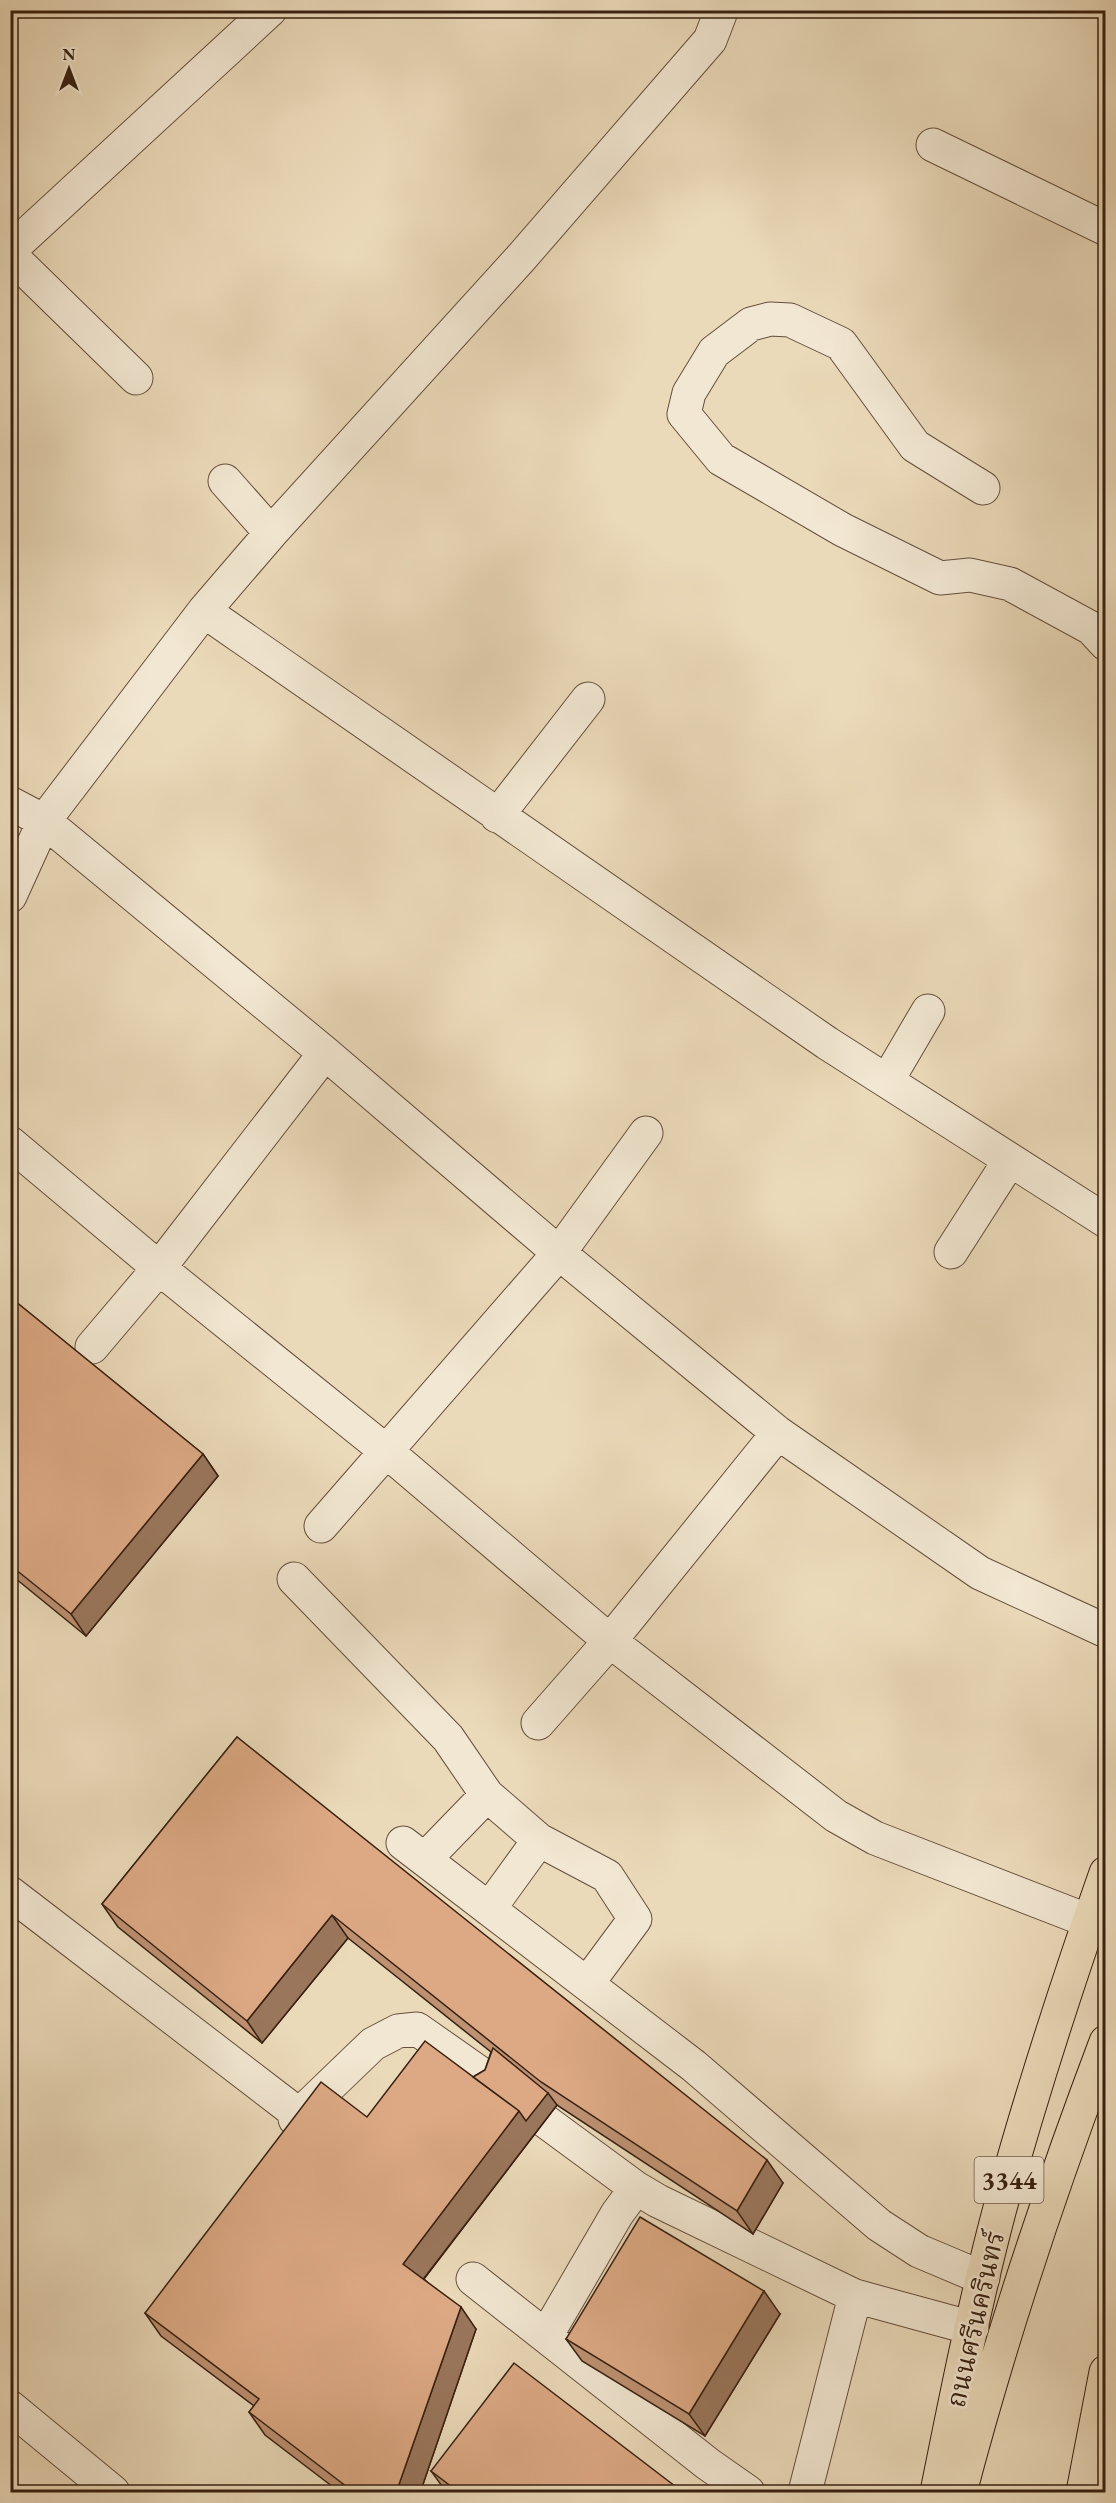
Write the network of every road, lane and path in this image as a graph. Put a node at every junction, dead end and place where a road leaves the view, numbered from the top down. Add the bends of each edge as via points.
1 (270, 10) edge
2 (719, 10) edge
3 (933, 145) dead end
4 (1106, 229) edge
5 (10, 253) edge
6 (136, 378) dead end
7 (225, 481) dead end
8 (983, 488) dead end
9 (271, 532) junction
10 (204, 611) junction
11 (1104, 638) edge
12 (588, 699) dead end
13 (10, 803) edge
14 (497, 816) junction
15 (44, 821) junction
16 (10, 896) edge
17 (928, 1011) dead end
18 (326, 1053) junction
19 (887, 1081) junction
20 (646, 1132) dead end
21 (10, 1143) edge
22 (1010, 1160) junction
23 (1106, 1221) edge
24 (559, 1252) junction
25 (951, 1252) dead end
26 (159, 1268) junction
27 (92, 1347) dead end
28 (778, 1432) junction
29 (386, 1451) junction
30 (321, 1526) dead end
31 (294, 1579) dead end
32 (1106, 1631) edge
33 (610, 1641) junction
34 (538, 1723) dead end
35 (488, 1795) junction
36 (539, 1840) junction
37 (1106, 1873) edge
38 (10, 1893) edge
39 (489, 1909) junction
40 (1089, 1921) junction
41 (587, 1984) junction
42 (1106, 2042) edge
43 (494, 2083) edge
44 (298, 2114) junction
45 (545, 2121) dead end
46 (278, 2141) edge
47 (636, 2188) junction
48 (983, 2278) junction
49 (473, 2279) dead end
50 (855, 2296) junction
51 (972, 2328) junction
52 (546, 2336) junction
53 (1106, 2372) edge
54 (10, 2407) edge
55 (112, 2493) edge
56 (748, 2493) edge
57 (805, 2493) edge
58 (937, 2493) edge
59 (960, 2493) edge
60 (1083, 2493) edge

1 - 5 street
2 - 9 street via 710,40 520,259
3 - 4 street
5 - 6 street
7 - 9 street
8 - 11 street via 915,446 841,344 790,320 770,319 751,324 714,352 689,393 684,414 721,459 843,530 940,578 970,575 1010,584
9 - 10 street
10 - 14 street
10 - 15 street
12 - 14 street
13 - 15 street
14 - 19 street
15 - 16 street
15 - 18 street
17 - 19 street
18 - 24 street
18 - 26 street
19 - 22 street
20 - 24 street
21 - 26 street
22 - 23 street
22 - 25 street
24 - 28 street
24 - 29 street
26 - 27 street
26 - 29 street
28 - 32 street via 980,1573
28 - 33 street
29 - 30 street
29 - 33 street
31 - 35 street via 448,1738
33 - 34 street
33 - 40 street via 836,1816 875,1838
35 - 36 street
35 - 39 street via 414,1851
36 - 39 street
36 - 41 street via 607,1876 635,1919
37 - 40 main road, ถนนศรีนครินทร์ / 3344
38 - 44 street
39 - 41 street
40 - 48 main road, ถนนศรีนครินทร์ / 3344 via 1000,2208
41 - 48 street via 694,2066 879,2225 919,2251
42 - 59 main road, ถนนศรีนครินทร์ / 3344 via 1031,2253
43 - 44 street via 417,2029 398,2031 373,2044
44 - 46 street
45 - 47 street
47 - 50 street
47 - 52 street
48 - 51 main road, ถนนศรีนครินทร์ / 3344
49 - 52 street
50 - 51 street
50 - 57 street
51 - 58 main road, ถนนศรีนครินทร์ / 3344
52 - 56 street
53 - 60 main road
54 - 55 street

